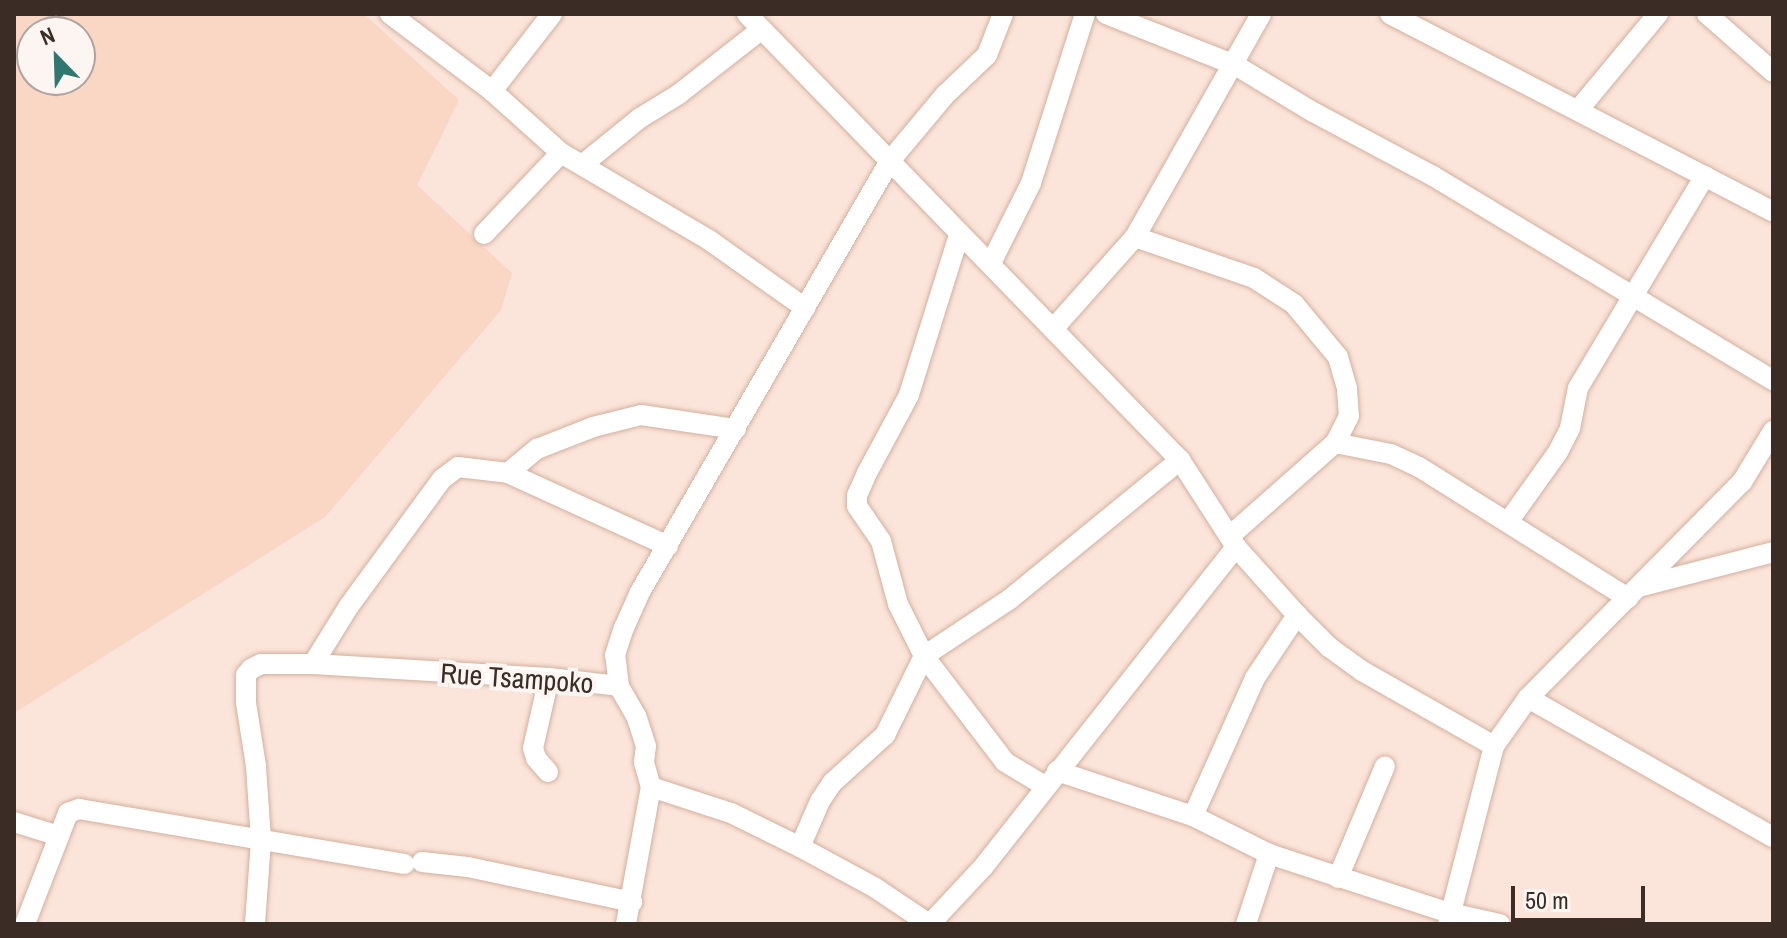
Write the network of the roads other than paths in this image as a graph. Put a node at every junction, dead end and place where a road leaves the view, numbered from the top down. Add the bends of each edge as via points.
1 (390, 14) edge
2 (552, 14) edge
3 (747, 14) edge
4 (1003, 14) edge
5 (1085, 14) edge
6 (1106, 14) edge
7 (1261, 14) edge
8 (1390, 14) edge
9 (1657, 14) edge
10 (1707, 14) edge
11 (762, 29) junction
12 (1235, 65) junction
13 (1773, 72) edge
14 (492, 91) junction
15 (1579, 109) junction
16 (561, 153) junction
17 (889, 162) junction
18 (582, 165) junction
19 (1705, 176) junction
20 (1773, 212) edge
21 (484, 234) dead end
22 (959, 235) junction
23 (1135, 237) junction
24 (991, 263) junction
25 (1636, 297) junction
26 (805, 308) junction
27 (1053, 329) junction
28 (1773, 380) edge
29 (736, 429) junction
30 (1773, 431) edge
31 (1335, 443) junction
32 (1180, 460) junction
33 (508, 473) junction
34 (1508, 522) junction
35 (1233, 542) junction
36 (668, 546) junction
37 (1773, 552) edge
38 (1635, 592) junction
39 (1297, 615) junction
40 (924, 656) junction
41 (313, 664) junction
42 (549, 678) junction
43 (619, 686) junction
44 (1528, 698) junction
45 (1494, 746) junction
46 (1385, 766) dead end
47 (548, 772) dead end
48 (1051, 778) junction
49 (651, 787) junction
50 (1193, 816) junction
51 (14, 822) edge
52 (59, 836) junction
53 (1773, 837) edge
54 (261, 840) junction
55 (800, 847) junction
56 (1269, 854) junction
57 (1338, 878) junction
58 (632, 902) junction
59 (1449, 918) edge
60 (25, 924) edge
61 (255, 924) edge
62 (626, 924) edge
63 (930, 924) edge
64 (1246, 924) edge
65 (1500, 924) edge

1 - 14 street
2 - 14 street
3 - 11 street
4 - 17 street via 987,55
5 - 24 street via 1031,183
6 - 12 street
7 - 12 street
8 - 15 street
9 - 15 street
10 - 13 street
11 - 17 street
11 - 18 street
12 - 23 street
12 - 25 street
14 - 16 street
15 - 19 street
16 - 18 street
16 - 21 street
17 - 22 street
17 - 26 street
18 - 26 street via 709,240
19 - 20 street
19 - 25 street
22 - 24 street
22 - 40 street via 909,395 857,495 861,515 881,541 898,604
23 - 27 street
23 - 31 street via 1254,278 1294,304 1338,357 1349,416
24 - 27 street
25 - 28 street
25 - 34 street via 1578,388 1570,428 1558,452
26 - 29 street
27 - 32 street
29 - 33 street via 641,415 537,449
29 - 36 street
30 - 38 street via 1742,482
31 - 34 street via 1391,454
31 - 35 street
32 - 35 street
32 - 40 street via 1010,599
33 - 36 street
33 - 41 street via 469,465 451,470 349,606
34 - 38 street
35 - 39 street
35 - 48 street
36 - 43 street via 624,628 615,655
37 - 38 street
38 - 44 street
39 - 45 street via 1362,671
39 - 50 street via 1255,678
40 - 48 street via 1005,762
40 - 55 street via 885,735 832,783
41 - 42 street, Rue Tsampoko
41 - 54 street, Rue Tsampoko via 261,664 246,675
42 - 43 street, Rue Tsampoko
42 - 47 street via 533,748
43 - 49 street, Rue Tsampoko via 646,746
44 - 45 street
44 - 53 street
45 - 59 street
46 - 57 street
48 - 50 street
48 - 63 street via 984,866
49 - 55 street via 731,813
49 - 58 street, Rue Tsampoko
50 - 56 street
51 - 52 street
52 - 54 street via 68,813 79,809
52 - 60 street
54 - 58 street via 468,867
54 - 61 street
55 - 63 street
56 - 57 street
56 - 64 street
57 - 59 street
58 - 62 street, Rue Tsampoko
59 - 65 street

